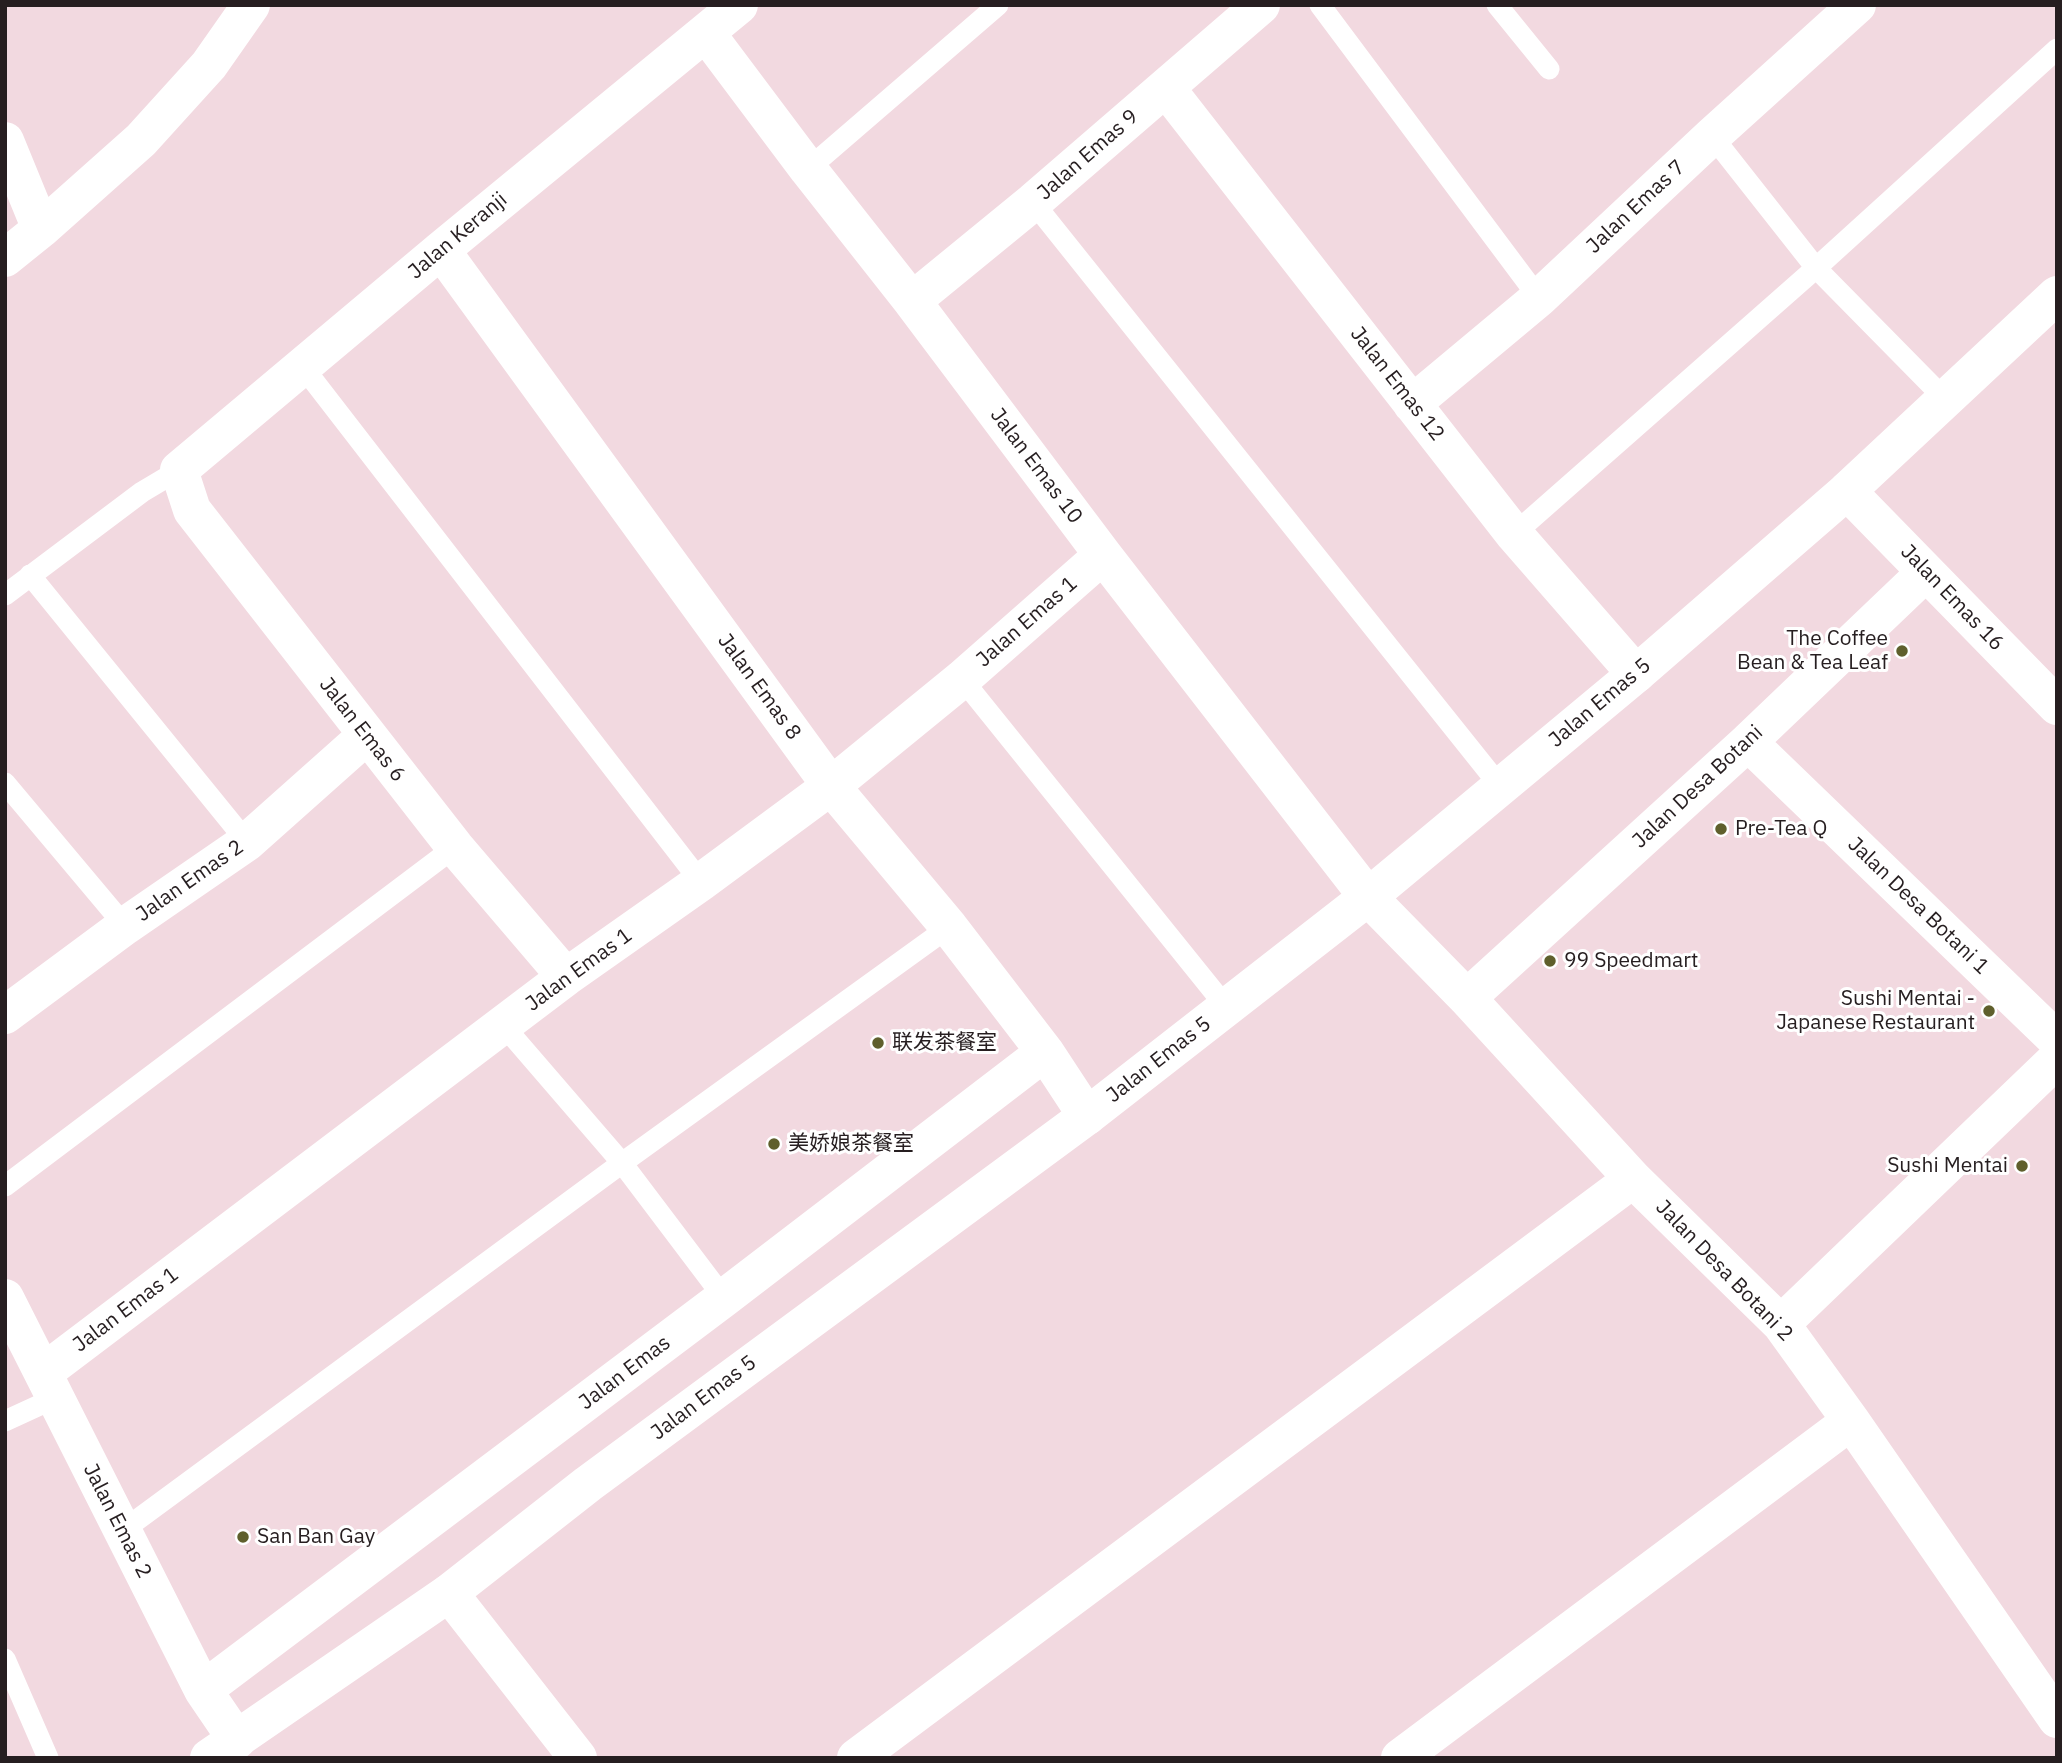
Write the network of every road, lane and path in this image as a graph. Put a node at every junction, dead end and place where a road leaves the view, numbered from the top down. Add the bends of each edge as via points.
1 (251, 5) edge
2 (739, 5) edge
3 (998, 5) edge
4 (1261, 5) edge
5 (1320, 5) edge
6 (1497, 5) edge
7 (1857, 5) edge
8 (706, 33) junction
9 (2057, 49) edge
10 (1549, 69) dead end
11 (1166, 88) junction
12 (1712, 136) junction
13 (5, 141) edge
14 (808, 169) junction
15 (1033, 202) junction
16 (41, 229) junction
17 (441, 250) junction
18 (5, 258) edge
19 (1816, 268) junction
20 (2057, 295) edge
21 (1539, 298) junction
22 (912, 301) junction
23 (303, 367) junction
24 (1945, 399) junction
25 (1412, 404) junction
26 (180, 470) junction
27 (1847, 491) junction
28 (1514, 534) junction
29 (1104, 555) junction
30 (1926, 572) junction
31 (30, 575) junction
32 (5, 595) edge
33 (1636, 674) junction
34 (962, 679) junction
35 (2057, 706) edge
36 (366, 736) junction
37 (1748, 742) junction
38 (5, 783) edge
39 (831, 786) junction
40 (1500, 786) junction
41 (247, 842) junction
42 (455, 848) junction
43 (701, 883) junction
44 (1368, 898) junction
45 (125, 926) junction
46 (948, 927) junction
47 (566, 977) junction
48 (1467, 998) junction
49 (1227, 1008) junction
50 (5, 1015) edge
51 (503, 1025) junction
52 (2057, 1040) edge
53 (1045, 1052) junction
54 (2057, 1059) edge
55 (1087, 1116) junction
56 (622, 1164) junction
57 (1633, 1179) junction
58 (5, 1186) edge
59 (5, 1298) edge
60 (724, 1298) junction
61 (1780, 1324) junction
62 (50, 1385) junction
63 (5, 1421) edge
64 (1851, 1421) junction
65 (122, 1531) junction
66 (449, 1593) junction
67 (5, 1659) edge
68 (203, 1690) junction
69 (2050, 1695) edge
70 (223, 1749) edge
71 (48, 1758) edge
72 (578, 1758) edge
73 (856, 1758) edge
74 (1400, 1758) edge

1 - 16 street via 209,65 141,140
2 - 8 street, Jalan Keranji
3 - 14 lane
4 - 11 street, Jalan Emas 9
5 - 21 lane
6 - 10 lane
7 - 12 street, Jalan Emas 7
8 - 14 street, Jalan Emas 10
8 - 17 street, Jalan Keranji
9 - 19 lane
11 - 15 street, Jalan Emas 9
11 - 25 street, Jalan Emas 12
12 - 19 lane
12 - 21 street, Jalan Emas 7
13 - 16 street
14 - 22 street, Jalan Emas 10
15 - 22 street, Jalan Emas 9
15 - 40 lane
16 - 18 street
17 - 23 street, Jalan Keranji
17 - 39 street, Jalan Emas 8
19 - 24 lane
19 - 28 lane
20 - 24 street, Jalan Emas 5
21 - 25 street, Jalan Emas 7
22 - 29 street, Jalan Emas 10
23 - 26 street, Jalan Keranji
23 - 43 lane
24 - 27 street, Jalan Emas 5
25 - 28 street, Jalan Emas 12
26 - 31 lane via 142,492
26 - 36 street, Jalan Emas 6 via 192,510
27 - 30 street, Jalan Emas 16
27 - 33 street, Jalan Emas 5
28 - 33 street, Jalan Emas 12
29 - 34 street, Jalan Emas 1
29 - 44 street, Jalan Emas 10
30 - 35 street, Jalan Emas 16
30 - 37 street, Jalan Desa Botani
31 - 32 lane
31 - 41 lane
33 - 40 street, Jalan Emas 5
34 - 39 street, Jalan Emas 1
34 - 49 lane
36 - 41 street, Jalan Emas 2
36 - 42 street, Jalan Emas 6
37 - 48 street, Jalan Desa Botani
37 - 52 street, Jalan Desa Botani 1
38 - 45 lane
39 - 43 street, Jalan Emas 1
39 - 46 street, Jalan Emas 8
40 - 44 street, Jalan Emas 5
41 - 45 street, Jalan Emas 2
42 - 47 street, Jalan Emas 6
42 - 58 lane
43 - 47 street, Jalan Emas 1
44 - 48 street, Jalan Desa Botani 2
44 - 49 street, Jalan Emas 5
45 - 50 street, Jalan Emas 2
46 - 53 street, Jalan Emas 8
46 - 56 lane
47 - 51 street, Jalan Emas 1
48 - 57 street, Jalan Desa Botani 2
49 - 55 street, Jalan Emas 5
51 - 56 lane
51 - 62 street, Jalan Emas 1
53 - 55 street, Jalan Emas 8
53 - 60 street, Jalan Emas
54 - 61 street
55 - 66 street, Jalan Emas 5 via 588,1484
56 - 60 lane
56 - 65 lane
57 - 61 street, Jalan Desa Botani 2
57 - 73 street
59 - 62 street, Jalan Emas 2
60 - 68 street, Jalan Emas
61 - 64 street, Jalan Desa Botani 2
62 - 63 lane
62 - 65 street, Jalan Emas 2
64 - 69 street, Jalan Desa Botani 2
64 - 74 street
65 - 68 street, Jalan Emas 2
66 - 70 street, Jalan Emas 5
66 - 72 street
67 - 71 lane
68 - 70 street, Jalan Emas 2

